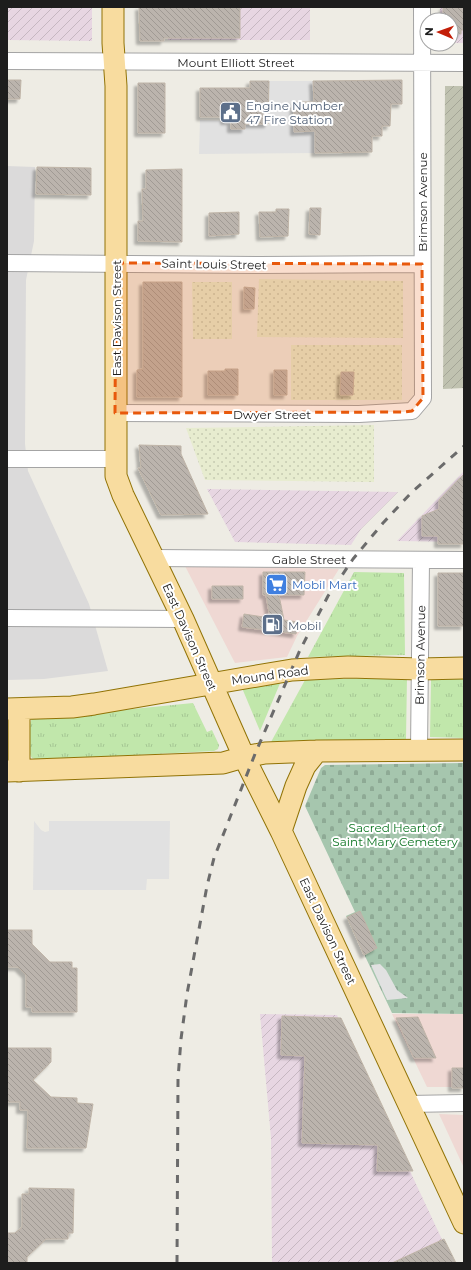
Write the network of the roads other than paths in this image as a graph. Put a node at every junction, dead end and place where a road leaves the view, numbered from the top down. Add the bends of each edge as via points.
1 (113, 7) edge
2 (422, 7) edge
3 (7, 61) edge
4 (114, 61) junction
5 (422, 62) junction
6 (464, 63) edge
7 (7, 263) edge
8 (116, 263) junction
9 (422, 264) junction
10 (422, 398) joint
11 (115, 413) junction
12 (7, 459) edge
13 (116, 460) junction
14 (154, 558) junction
15 (421, 560) junction
16 (464, 560) edge
17 (7, 618) edge
18 (183, 619) junction
19 (464, 668) edge
20 (420, 669) junction
21 (211, 684) junction
22 (13, 709) edge
23 (419, 750) junction
24 (464, 750) edge
25 (317, 751) junction
26 (244, 757) junction
27 (13, 771) edge
28 (281, 831) junction
29 (464, 1103) edge
30 (409, 1104) junction
31 (464, 1224) edge

1 - 4 main road, East Davison Street
2 - 5 street, Brimson Avenue
3 - 4 street, Mount Elliott Street
4 - 5 street, Mount Elliott Street
4 - 8 main road, East Davison Street
5 - 6 street, Mount Elliott Street
5 - 9 street, Brimson Avenue
7 - 8 street, Saint Louis Street
8 - 9 street, Saint Louis Street
8 - 11 main road, East Davison Street
9 - 10 street, Brimson Avenue
10 - 11 street, Dwyer Street via 412,411 359,414
11 - 13 main road, East Davison Street
12 - 13 street
13 - 14 main road, East Davison Street via 116,476 123,495
14 - 15 street, Gable Street
14 - 18 main road, East Davison Street
15 - 16 street, Gable Street
15 - 20 street, Brimson Avenue
17 - 18 street
18 - 21 main road, East Davison Street
19 - 20 main road, Mound Road
20 - 21 main road, Mound Road via 348,667 292,670
20 - 23 street, Brimson Avenue
21 - 22 main road, Mound Road via 94,704
21 - 26 main road, East Davison Street
22 - 27 main road
23 - 24 main road
23 - 25 main road
25 - 26 main road via 265,753
25 - 28 main road via 299,779
26 - 27 main road via 223,763
26 - 28 main road, East Davison Street
28 - 30 main road, East Davison Street
29 - 30 street
30 - 31 main road, East Davison Street

